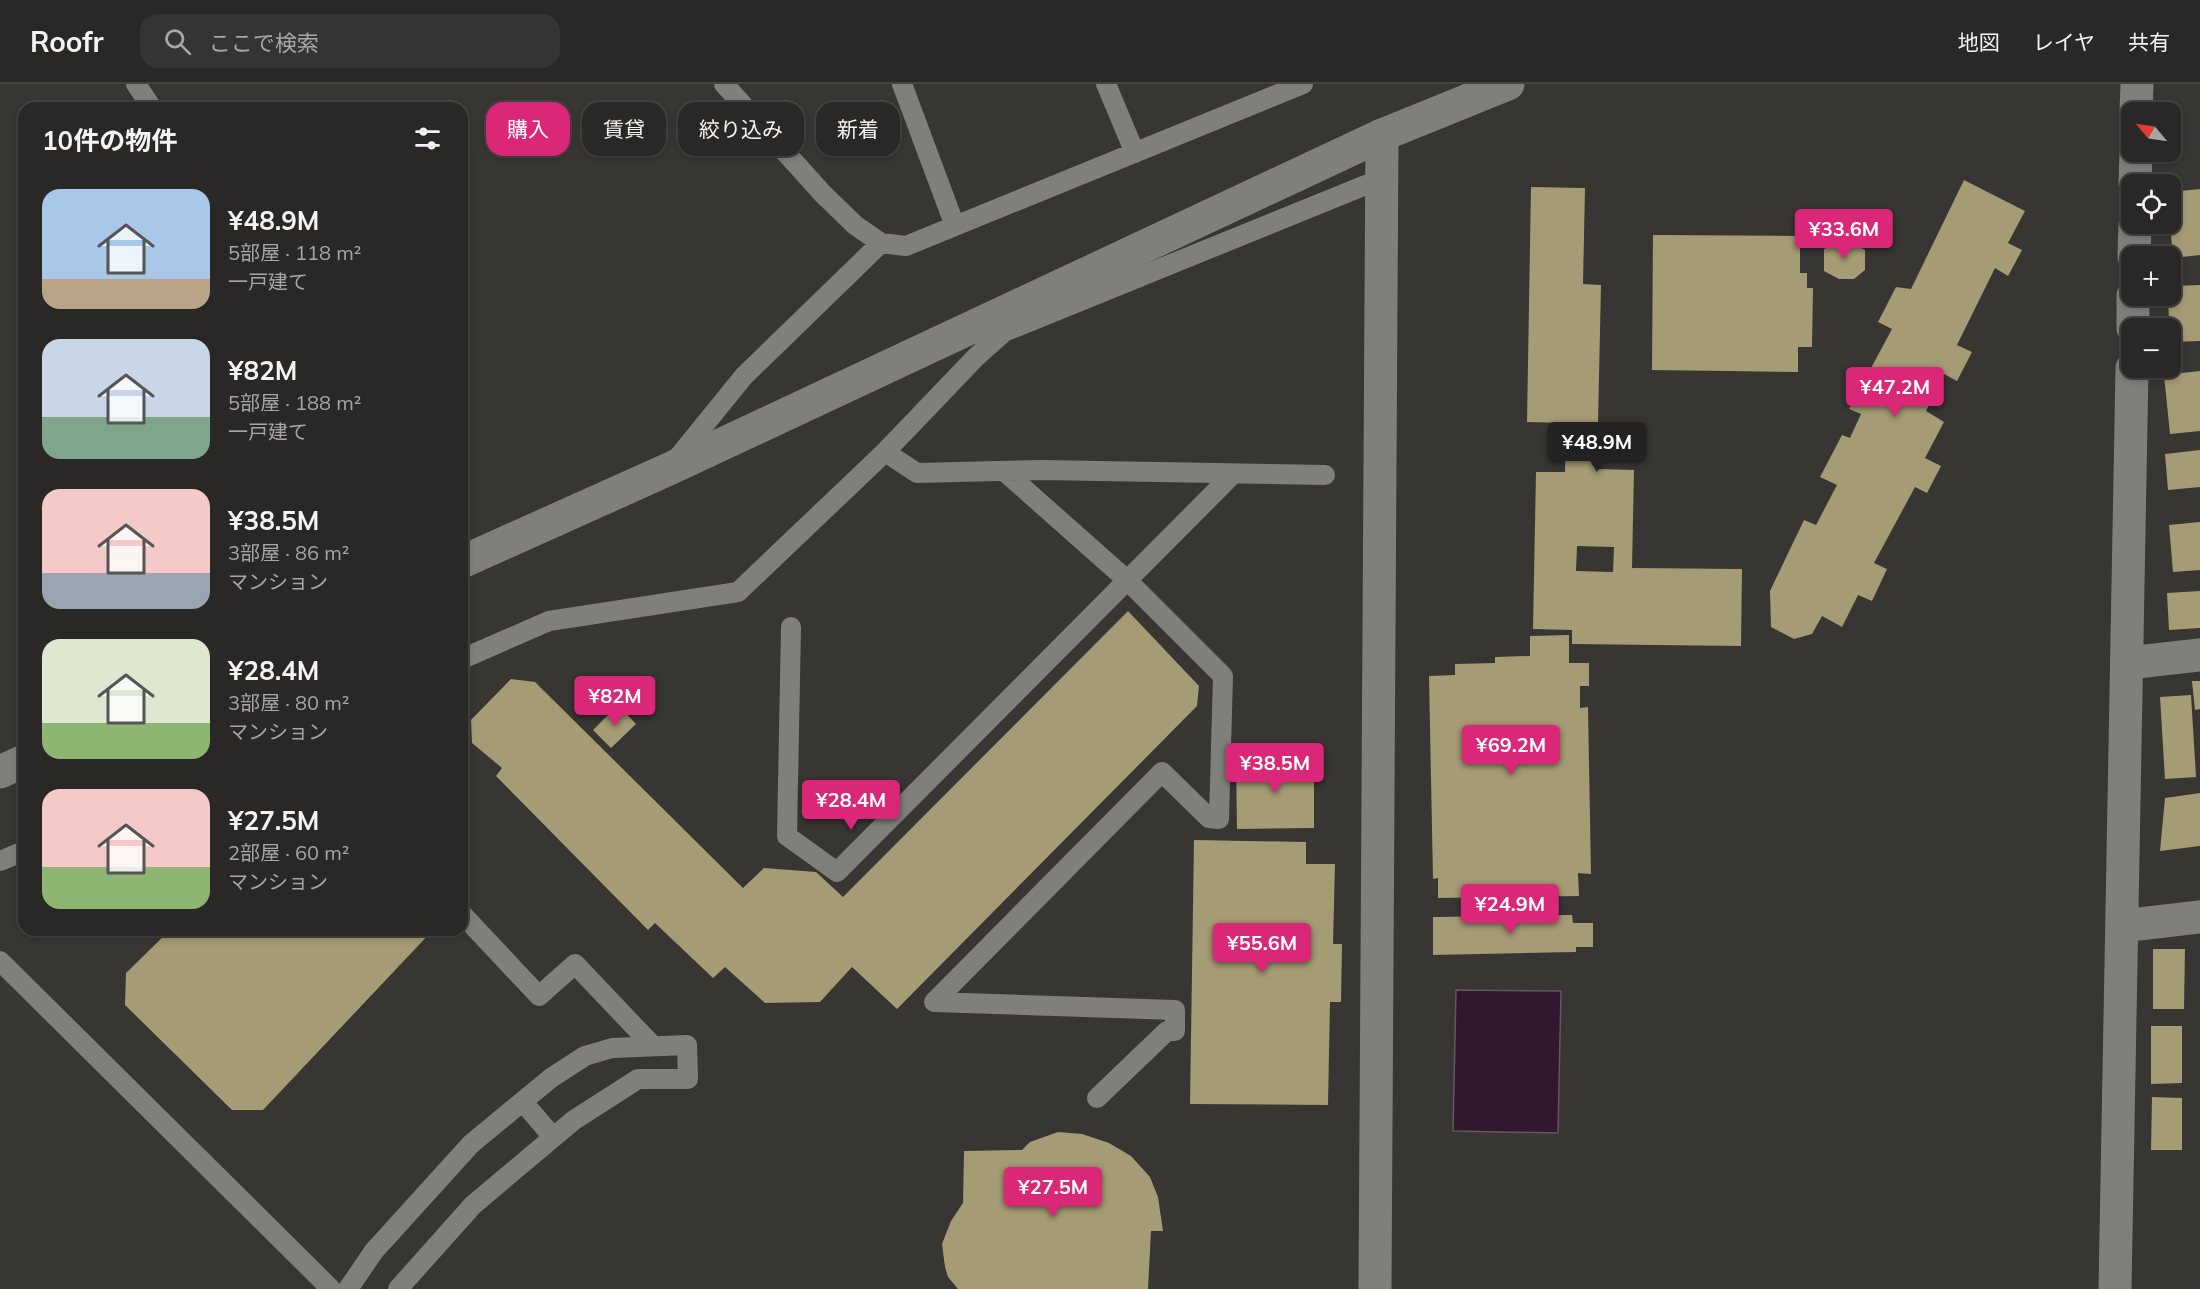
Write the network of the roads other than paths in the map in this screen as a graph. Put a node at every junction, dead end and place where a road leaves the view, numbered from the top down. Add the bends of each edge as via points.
1 (136, 84) edge
2 (724, 84) edge
3 (902, 84) edge
4 (1106, 84) edge
5 (1303, 84) edge
6 (1508, 84) edge
7 (2137, 84) edge
8 (1257, 93) edge
9 (148, 102) edge
10 (2136, 102) edge
11 (1382, 135) junction
12 (1135, 153) junction
13 (1383, 178) junction
14 (955, 226) junction
15 (881, 243) junction
16 (2132, 378) edge
17 (885, 453) junction
18 (669, 469) junction
19 (1005, 471) junction
20 (1233, 474) junction
21 (1324, 475) dead end
22 (468, 559) edge
23 (1128, 580) junction
24 (791, 627) dead end
25 (468, 656) edge
26 (2200, 656) edge
27 (2128, 663) junction
28 (18, 764) edge
29 (0, 772) edge
30 (18, 854) edge
31 (0, 861) edge
32 (2200, 916) edge
33 (468, 920) edge
34 (2122, 926) junction
35 (0, 961) edge
36 (653, 1046) junction
37 (1097, 1098) dead end
38 (523, 1102) junction
39 (553, 1137) junction
40 (332, 1289) edge
41 (348, 1289) edge
42 (398, 1289) edge
43 (1375, 1289) edge
44 (2115, 1289) edge

1 - 9 lane
2 - 15 lane via 823,194 855,225
3 - 14 lane
4 - 12 lane
5 - 8 lane
6 - 11 street
7 - 10 street
8 - 12 lane
11 - 13 street
11 - 18 street
12 - 14 lane
13 - 17 lane via 1004,332
13 - 43 street
14 - 15 lane via 906,246
15 - 18 lane via 744,376
16 - 27 street
17 - 19 lane via 917,473
17 - 25 lane via 738,592 549,621
18 - 22 street
19 - 20 lane
19 - 23 lane
20 - 21 lane
20 - 23 lane
23 - 24 lane via 837,872 787,836
23 - 37 lane via 1223,676 1219,819 1209,818 1162,772 934,1002 1175,1010 1175,1031 1167,1031
26 - 27 street
27 - 34 street
28 - 29 street
30 - 31 lane
32 - 34 street
33 - 36 lane via 539,996 575,964
34 - 44 street
35 - 40 lane
36 - 38 lane via 612,1048 585,1056
36 - 39 lane via 687,1045 688,1079 638,1079
38 - 39 lane
38 - 41 lane via 471,1144 374,1251
39 - 42 lane via 473,1205

